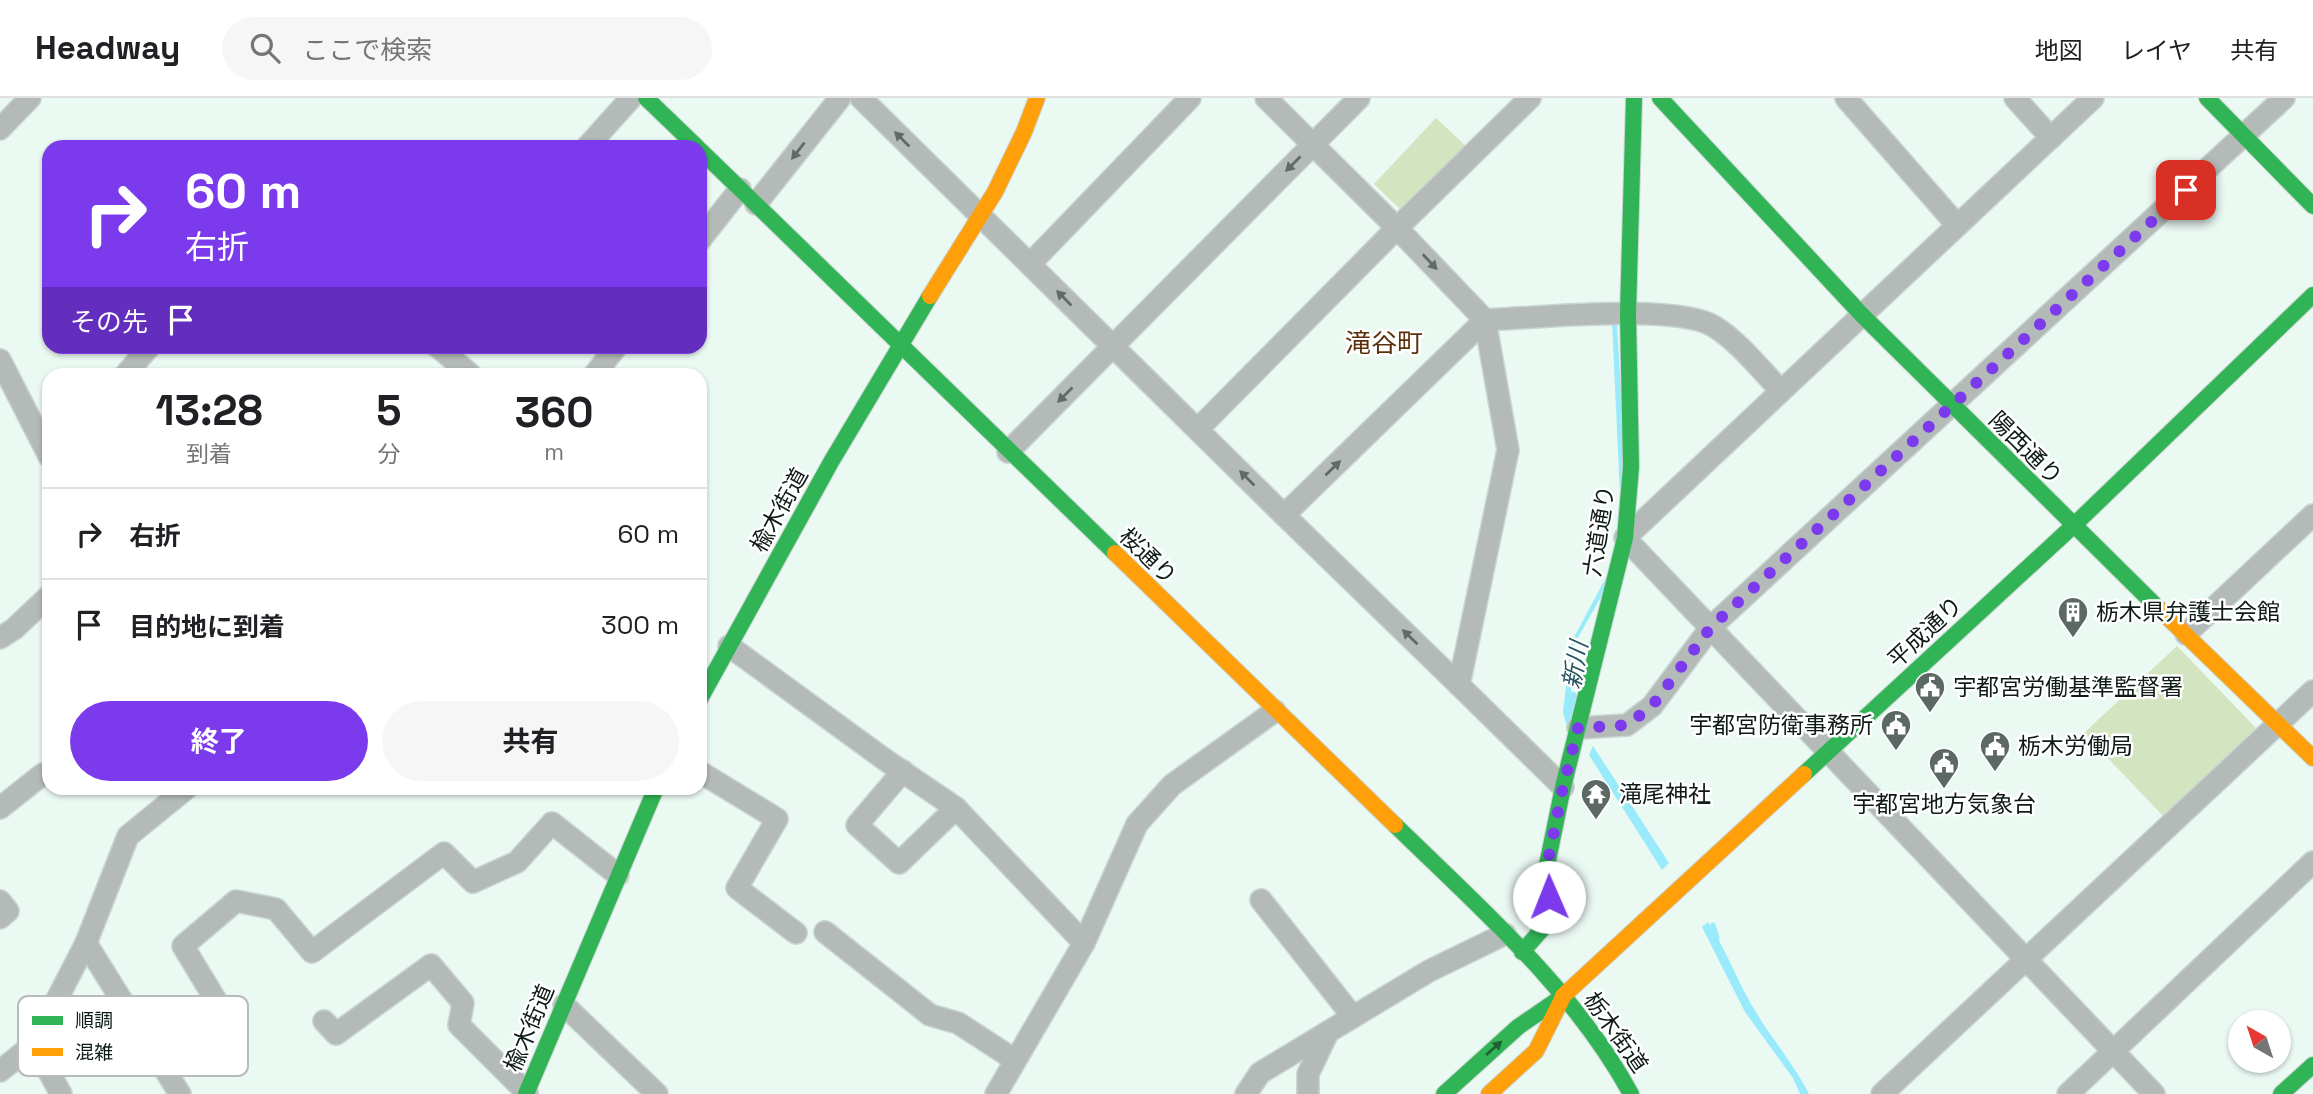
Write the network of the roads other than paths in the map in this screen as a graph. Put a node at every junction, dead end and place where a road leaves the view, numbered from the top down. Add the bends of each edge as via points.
1 (30, 98) edge
2 (631, 98) edge
3 (646, 98) edge
4 (840, 98) edge
5 (861, 98) edge
6 (1037, 98) edge
7 (1190, 98) edge
8 (1266, 98) edge
9 (1359, 98) edge
10 (1530, 98) edge
11 (1634, 98) edge
12 (1660, 98) edge
13 (1846, 98) edge
14 (2015, 98) edge
15 (2093, 98) edge
16 (2207, 98) edge
17 (2284, 98) edge
18 (0, 130) edge
19 (2245, 136) junction
20 (2051, 138) junction
21 (593, 140) edge
22 (689, 140) edge
23 (1313, 144) junction
24 (707, 158) edge
25 (740, 189) junction
26 (756, 204) junction
27 (2313, 205) edge
28 (979, 216) junction
29 (1957, 225) junction
30 (1397, 228) junction
31 (707, 231) edge
32 (1030, 264) junction
33 (2313, 295) edge
34 (1628, 314) junction
35 (1862, 315) junction
36 (1485, 320) junction
37 (900, 344) junction
38 (1113, 346) junction
39 (143, 354) edge
40 (446, 354) edge
41 (611, 354) edge
42 (0, 359) edge
43 (131, 368) edge
44 (463, 368) edge
45 (600, 368) edge
46 (1782, 391) junction
47 (1953, 406) junction
48 (1198, 429) junction
49 (42, 442) edge
50 (1008, 452) junction
51 (1284, 515) junction
52 (2313, 515) edge
53 (2073, 526) junction
54 (1625, 538) junction
55 (42, 603) edge
56 (1711, 627) junction
57 (2186, 634) junction
58 (0, 638) edge
59 (729, 646) junction
60 (1459, 685) junction
61 (707, 686) edge
62 (2313, 691) edge
63 (1275, 711) junction
64 (2278, 724) junction
65 (1576, 736) junction
66 (1830, 751) junction
67 (2313, 758) edge
68 (903, 771) junction
69 (42, 775) edge
70 (707, 776) edge
71 (1563, 787) junction
72 (178, 795) edge
73 (653, 795) edge
74 (0, 808) edge
75 (956, 808) junction
76 (2313, 862) edge
77 (618, 875) junction
78 (1261, 900) dead end
79 (0, 901) edge
80 (0, 918) edge
81 (825, 932) dead end
82 (796, 933) dead end
83 (1505, 934) junction
84 (86, 943) junction
85 (1084, 943) junction
86 (1522, 952) junction
87 (2027, 958) junction
88 (59, 996) edge
89 (118, 996) edge
90 (213, 996) edge
91 (1563, 996) junction
92 (564, 1005) junction
93 (1353, 1017) junction
94 (324, 1021) dead end
95 (1328, 1032) junction
96 (2113, 1052) junction
97 (18, 1058) edge
98 (1015, 1060) junction
99 (2313, 1065) edge
100 (0, 1072) edge
101 (51, 1076) edge
102 (168, 1076) edge
103 (526, 1093) edge
104 (61, 1094) edge
105 (180, 1094) edge
106 (657, 1094) edge
107 (996, 1094) edge
108 (1246, 1094) edge
109 (1308, 1094) edge
110 (1444, 1094) edge
111 (1489, 1094) edge
112 (1631, 1094) edge
113 (1882, 1094) edge
114 (2068, 1094) edge
115 (2154, 1094) edge
116 (2281, 1094) edge

1 - 18 street
2 - 21 street
3 - 22 street, 桜通り
4 -> 26 street
28 -> 5 street
6 - 28 street, 楡木街道 via 1007,169
7 - 32 street
8 - 23 street
9 - 23 street
10 - 30 street
11 - 34 street, 六道通り
12 - 35 street, 陽西通り
13 - 29 street
14 - 20 street
15 - 20 street
16 - 19 street
17 - 19 street
19 - 27 street
19 - 47 street
20 - 29 street
23 - 30 street
23 -> 38 street
24 - 25 street, 桜通り
25 - 26 street, 桜通り
25 - 31 street
26 - 37 street, 桜通り
28 - 32 street
28 - 37 street, 楡木街道
29 - 35 street
30 -> 36 street
30 - 48 street
38 -> 32 street
33 - 53 street, 平成通り
34 - 36 street
34 - 46 street via 1694,317 1714,326
34 - 54 street, 六道通り via 1631,467
35 - 46 street
35 - 47 street, 陽西通り
51 -> 36 street
36 - 60 street via 1508,450
37 - 50 street, 桜通り
37 - 59 street, 楡木街道
38 - 48 street
38 -> 50 street
39 - 43 street
40 - 44 street
41 - 45 street
42 - 49 street
46 - 54 street
47 - 53 street, 陽西通り
47 - 56 street
51 -> 48 street
50 - 63 street, 桜通り
60 -> 51 street
52 - 57 street
53 - 57 street, 陽西通り
53 - 66 street, 平成通り
54 - 56 street
54 - 65 street, 六道通り
55 - 58 street
56 - 65 street via 1652,706 1627,725
56 - 66 street
57 - 64 street, 陽西通り
59 - 61 street, 楡木街道
59 - 68 street
60 - 71 street
62 - 64 street
63 - 83 street, 桜通り
63 - 85 street via 1172,785 1138,824
64 - 67 street, 陽西通り
64 - 87 street
65 - 71 street, 六道通り
66 - 87 street
66 - 91 street, 平成通り
68 - 75 street
68 - 75 street via 857,825 899,863
69 - 74 street
70 - 82 street via 777,819 737,888
71 - 86 street, 六道通り via 1545,875 1552,918
72 - 84 street via 128,836
73 - 77 street, 楡木街道
75 - 85 street
76 - 96 street
77 - 90 street via 552,823 517,862 472,882 444,853 312,952 276,909 236,901 183,946
77 - 92 street, 楡木街道
78 - 93 street
79 - 80 street via 8,911
81 - 98 street via 930,1015 958,1023
83 - 86 street, 桜通り
83 - 93 street via 1429,971
84 - 88 street
84 - 89 street
85 - 98 street
86 - 91 street, 桜通り
87 - 96 street
87 - 113 street
110 -> 91 street via 1518,1027
91 - 111 street via 1536,1051
91 - 112 street, 栃木街道
92 - 103 street, 楡木街道
92 - 106 street
93 - 95 street
94 - 103 street via 336,1034 431,965 463,1003 459,1025
95 - 108 street via 1260,1073
95 - 109 street via 1308,1074
96 - 114 street
96 - 115 street
97 - 100 street
98 - 107 street
99 - 116 street
101 - 104 street
102 - 105 street

